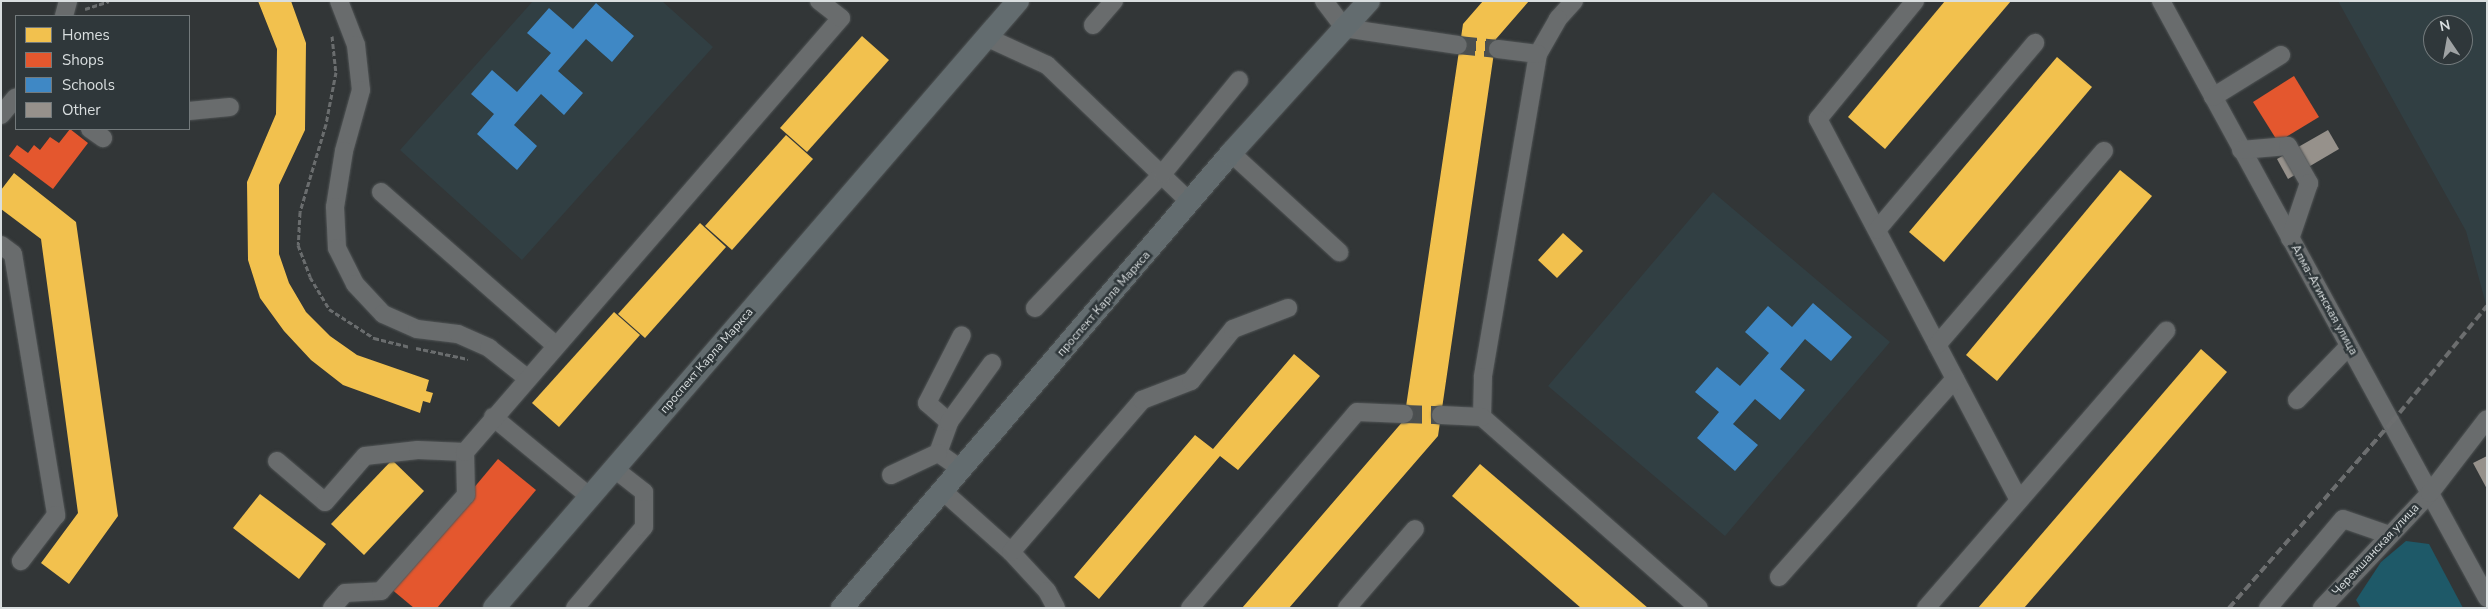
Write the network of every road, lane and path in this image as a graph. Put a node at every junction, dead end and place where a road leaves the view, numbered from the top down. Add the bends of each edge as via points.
1 (68, 1) edge
2 (109, 1) edge
3 (339, 1) edge
4 (819, 1) edge
5 (1018, 1) edge
6 (1114, 1) edge
7 (1324, 1) edge
8 (1369, 1) edge
9 (1574, 1) edge
10 (1915, 1) edge
11 (2161, 1) edge
12 (85, 9) dead end
13 (64, 15) edge
14 (1093, 25) dead end
15 (1344, 28) junction
16 (986, 37) junction
17 (2035, 43) dead end
18 (1458, 45) tunnel mouth
19 (1498, 49) tunnel mouth
20 (1538, 54) junction
21 (2281, 55) dead end
22 (1239, 80) dead end
23 (2213, 97) junction
24 (15, 98) edge
25 (230, 107) dead end
26 (190, 111) edge
27 (1, 115) edge
28 (2241, 150) junction
29 (2104, 151) dead end
30 (1231, 153) junction
31 (1163, 173) junction
32 (381, 192) dead end
33 (1192, 203) junction
34 (1877, 230) junction
35 (2290, 239) junction
36 (1, 244) edge
37 (1339, 252) dead end
38 (1035, 308) dead end
39 (1288, 308) dead end
40 (2166, 331) dead end
41 (962, 335) dead end
42 (555, 345) junction
43 (1937, 345) junction
44 (2349, 346) junction
45 (992, 363) dead end
46 (527, 378) junction
47 (1955, 379) junction
48 (2297, 400) dead end
49 (1404, 414) tunnel mouth
50 (493, 416) junction
51 (1441, 416) tunnel mouth
52 (1482, 416) junction
53 (2487, 419) edge
54 (949, 422) junction
55 (465, 452) junction
56 (938, 453) junction
57 (277, 461) dead end
58 (614, 468) junction
59 (961, 469) junction
60 (891, 475) dead end
61 (944, 492) junction
62 (2430, 493) junction
63 (590, 497) junction
64 (2019, 500) junction
65 (1415, 529) dead end
66 (2389, 535) junction
67 (1011, 552) junction
68 (21, 561) dead end
69 (1779, 577) dead end
70 (2487, 598) edge
71 (332, 608) edge
72 (494, 608) edge
73 (575, 608) edge
74 (842, 608) edge
75 (1056, 608) edge
76 (1190, 608) edge
77 (1347, 608) edge
78 (1699, 608) edge
79 (1926, 608) edge
80 (2268, 608) edge
81 (2322, 608) edge

1 - 13 street
2 - 12 path
3 - 46 street via 356,45 361,90 344,151 335,207 337,248 355,284 383,314 417,329 458,334 488,348
4 - 42 street via 841,18
5 - 16 main road, проспект Карла Маркса
6 - 14 street
7 - 15 street
8 - 15 main road, проспект Карла Маркса
9 - 20 street via 1558,19
10 - 34 street via 1818,119
11 - 23 street, Алма-Атинская улица
15 - 18 street
15 - 30 main road, проспект Карла Маркса
16 - 31 street via 1047,64
16 - 58 main road, проспект Карла Маркса
17 - 34 street
19 - 20 street
20 - 52 street via 1482,377
21 - 23 street
22 - 31 street
23 - 28 street, Алма-Атинская улица
24 - 27 street
25 - 26 street
28 - 35 street, Алма-Атинская улица
28 - 35 street via 2288,146 2309,183
29 - 43 street
30 - 33 main road, проспект Карла Маркса
30 - 37 street
31 - 33 street
31 - 38 street
32 - 42 street
33 - 59 main road, проспект Карла Маркса
34 - 43 street
35 - 44 street, Алма-Атинская улица
36 - 68 street via 12,254 56,515
39 - 67 street via 1233,329 1191,380 1142,400
40 - 64 street
41 - 54 street via 927,403
42 - 46 street
43 - 47 street
44 - 48 street
44 - 62 street, Алма-Атинская улица
45 - 54 street
46 - 50 street
47 - 64 street
47 - 69 street
49 - 76 street via 1357,412
50 - 55 street
50 - 63 street
51 - 52 street
52 - 78 street
53 - 62 street, Черемшанская улица
54 - 56 street
55 - 57 street via 418,450 365,456 325,502
55 - 71 street via 466,496 381,591 345,593
56 - 59 street
56 - 60 street
58 - 63 main road, проспект Карла Маркса
58 - 73 street via 644,492 644,527
59 - 61 main road, проспект Карла Маркса
61 - 67 street
61 - 74 main road, проспект Карла Маркса
62 - 66 street, Черемшанская улица
62 - 70 street, Алма-Атинская улица
63 - 72 main road, проспект Карла Маркса
64 - 79 street
65 - 77 street
66 - 80 street via 2343,519
66 - 81 street, Черемшанская улица
67 - 75 street via 1047,590

